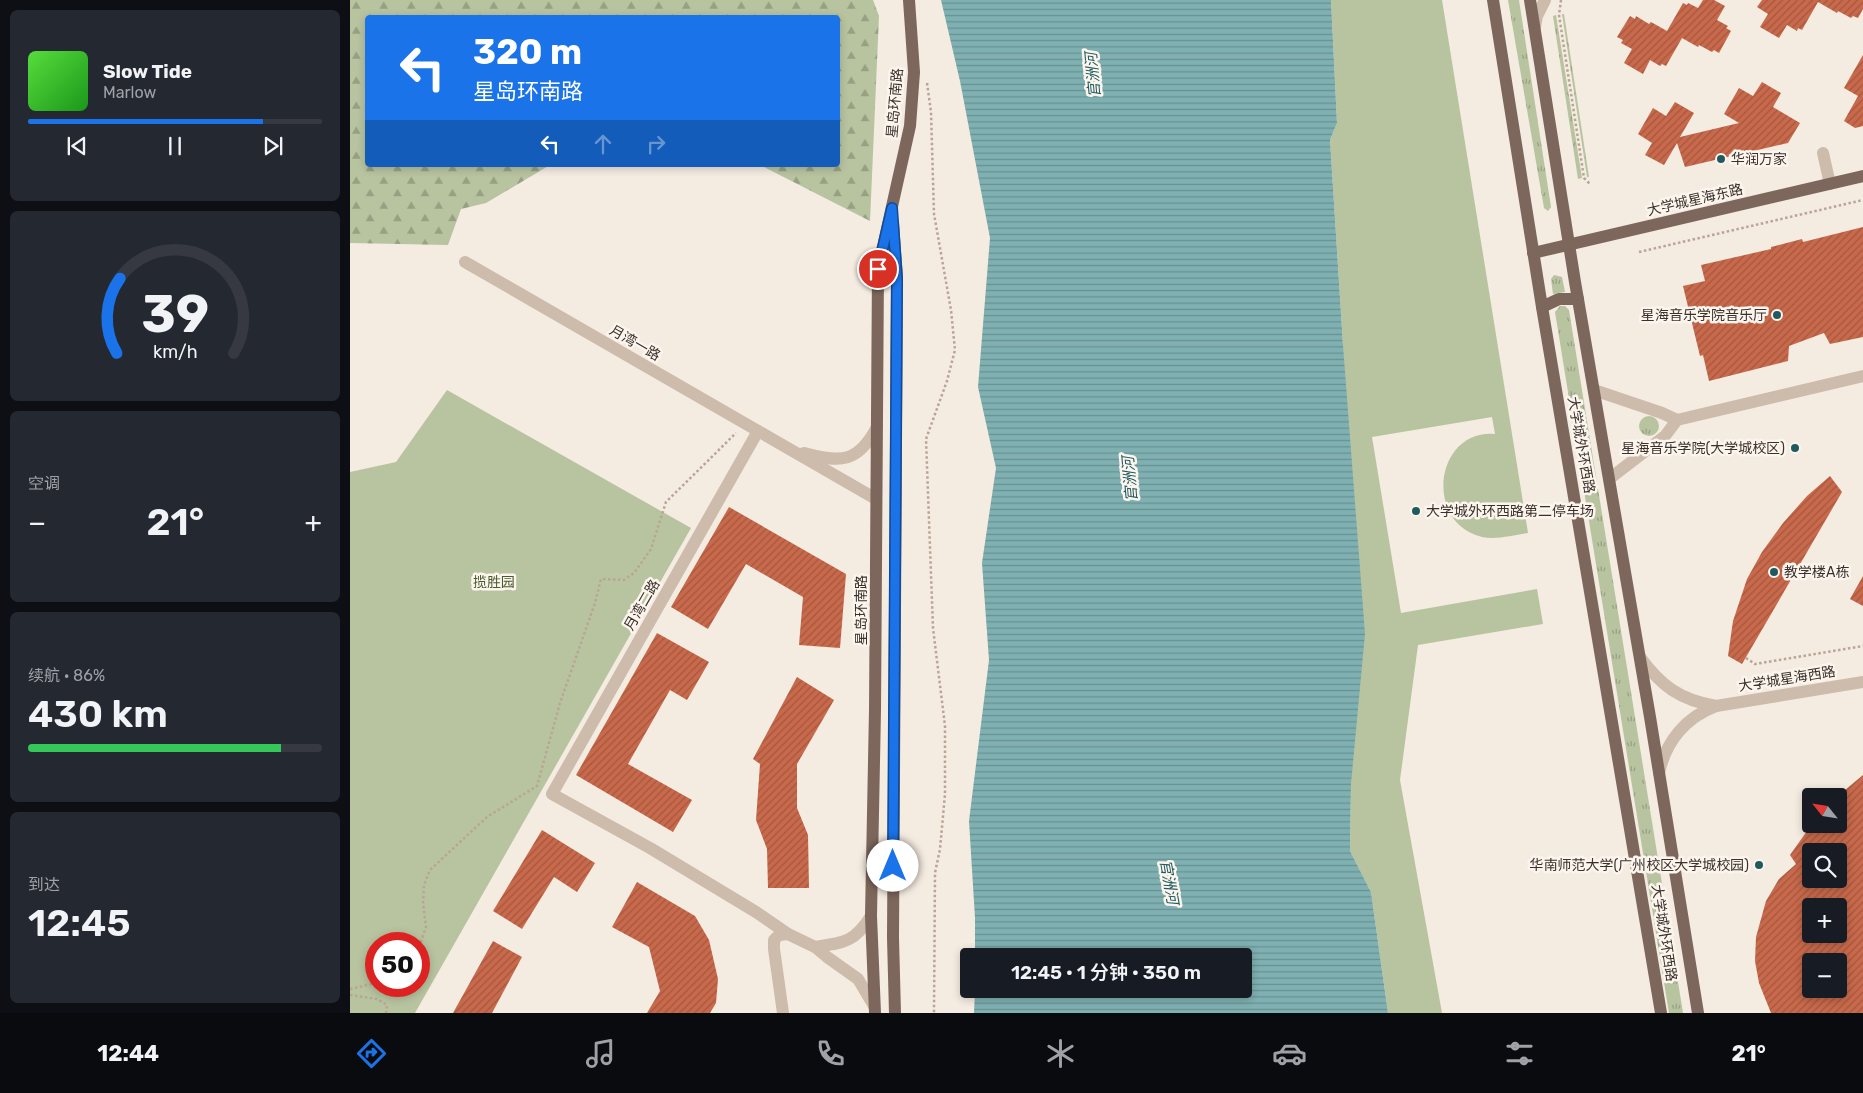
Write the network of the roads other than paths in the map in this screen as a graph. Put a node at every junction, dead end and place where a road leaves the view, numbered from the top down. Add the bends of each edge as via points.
1 (909, 0) edge
2 (1493, 0) edge
3 (1530, 0) edge
4 (1545, 0) edge
5 (1534, 30) junction
6 (1823, 153) dead end
7 (1863, 176) edge
8 (1830, 184) junction
9 (892, 208) junction
10 (1569, 245) junction
11 (1533, 253) junction
12 (465, 262) dead end
13 (1578, 299) junction
14 (1542, 307) junction
15 (1863, 376) edge
16 (1594, 390) junction
17 (1677, 420) junction
18 (877, 427) junction
19 (758, 431) junction
20 (790, 449) junction
21 (1609, 479) junction
22 (876, 499) junction
23 (1640, 657) junction
24 (1863, 682) edge
25 (1716, 706) junction
26 (1659, 773) junction
27 (871, 916) junction
28 (788, 934) junction
29 (815, 947) junction
30 (875, 1009) edge
31 (783, 1013) edge
32 (896, 1013) edge
33 (1661, 1013) edge
34 (1698, 1013) edge

1 - 9 main road, 星岛环南路 via 913,98
2 - 11 main road, 大学城外环西路
3 - 5 main road, 大学城外环西路
4 - 5 street
5 - 10 main road, 大学城外环西路
6 - 8 street
7 - 8 main road, 大学城星海东路
8 - 10 main road, 大学城星海东路
9 - 18 main road, 星岛环南路 via 878,269
9 - 32 main road, 星岛环南路 via 897,279 892,938
10 - 11 main road, 大学城星海东路
10 - 13 main road, 大学城外环西路
11 - 14 main road, 大学城外环西路
12 - 19 street, 月湾一路
13 - 14 main road via 1559,299
13 - 16 main road, 大学城外环西路
14 - 33 main road, 大学城外环西路
15 - 17 street
16 - 17 street
16 - 21 main road, 大学城外环西路
17 - 21 street via 1665,436
18 - 20 street, 月湾一路 via 863,448 846,458 830,459
18 - 22 main road, 星岛环南路
19 - 20 street, 月湾一路
19 - 28 street, 月湾二路 via 552,794 650,848
20 - 22 street, 月湾一路
21 - 23 main road, 大学城外环西路
22 - 27 main road, 星岛环南路
23 - 25 street, 大学城星海西路 via 1650,671 1677,694
23 - 26 main road, 大学城外环西路
24 - 25 street, 大学城星海西路
25 - 26 street, 大学城星海西路 via 1694,716 1686,724 1665,754
26 - 34 main road, 大学城外环西路
27 - 29 street via 857,935 846,941
27 - 30 main road, 星岛环南路
28 - 29 street
28 - 31 street via 779,935 774,940
29 - 30 street via 858,979

